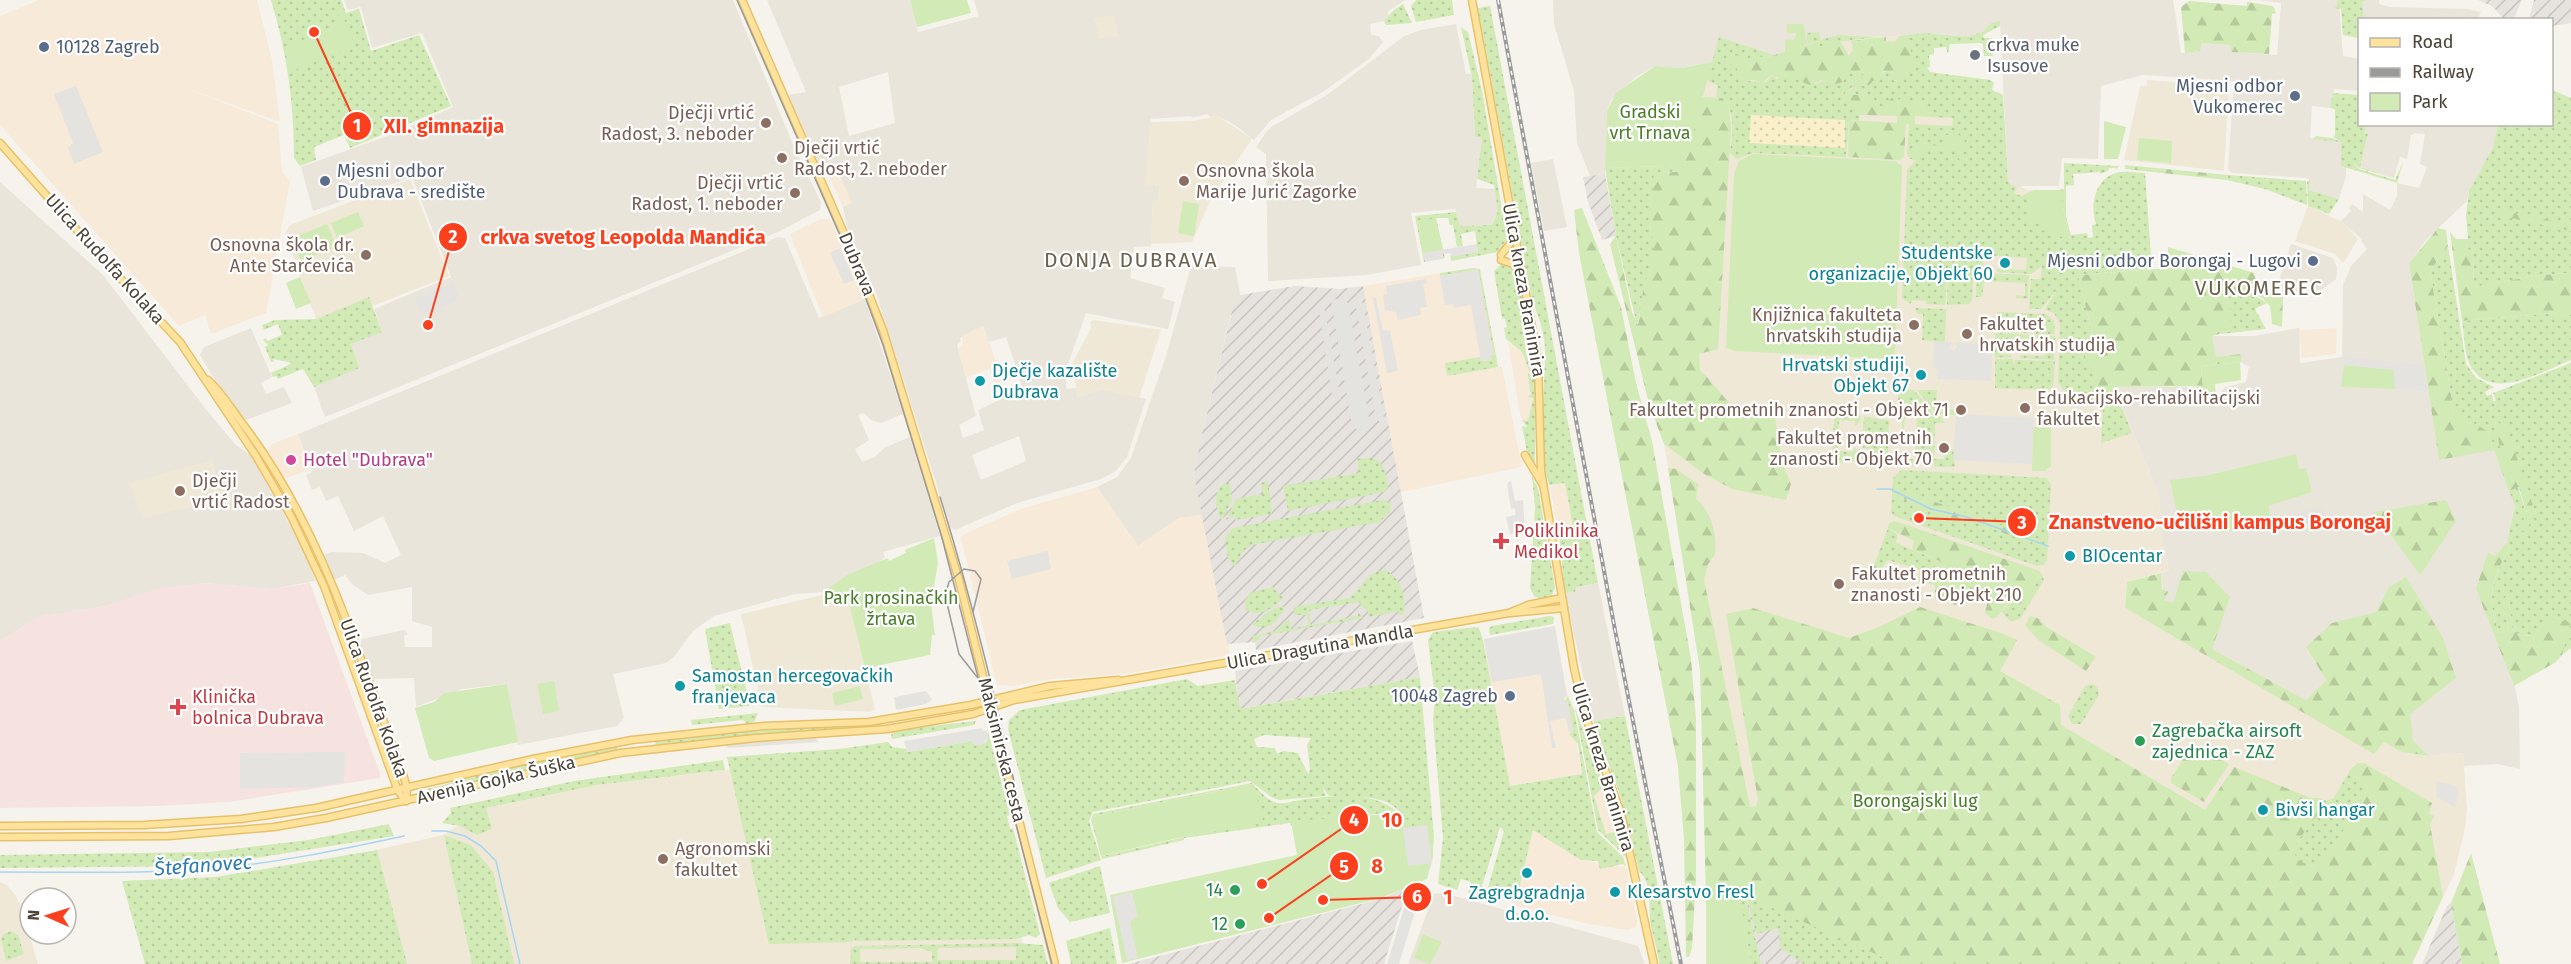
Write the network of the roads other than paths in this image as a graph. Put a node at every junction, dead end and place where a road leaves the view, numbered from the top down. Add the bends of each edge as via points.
1 (741, 0) edge
2 (1472, 0) edge
3 (0, 143) edge
4 (1515, 237) junction
5 (1522, 274) junction
6 (205, 378) junction
7 (1525, 455) dead end
8 (1543, 486) junction
9 (947, 537) joint
10 (1562, 598) junction
11 (1563, 608) junction
12 (1509, 613) junction
13 (1131, 680) junction
14 (990, 700) junction
15 (991, 708) junction
16 (407, 788) junction
17 (398, 790) junction
18 (406, 801) junction
19 (0, 826) edge
20 (0, 837) edge
21 (1055, 964) edge
22 (1654, 964) edge

1 - 9 main road, Dubrava via 866,283
2 - 4 main road, Ulica kneza Branimira
3 - 6 main road, Ulica Rudolfa Kolaka via 158,316
4 - 5 main road, Ulica kneza Branimira
4 - 5 main road via 1501,258
5 - 8 main road, Ulica kneza Branimira via 1539,369
6 - 16 main road, Ulica Rudolfa Kolaka via 258,445 319,551
6 - 17 main road, Ulica Rudolfa Kolaka via 276,489 307,547
7 - 8 main road
8 - 10 main road, Ulica kneza Branimira
9 - 14 main road, Maksimirska cesta
10 - 11 main road, Ulica kneza Branimira
10 - 12 main road, Ulica Dragutina Mandla
11 - 12 main road, Ulica Dragutina Mandla
11 - 22 main road, Ulica kneza Branimira via 1578,689 1621,813
12 - 13 main road, Ulica Dragutina Mandla
13 - 14 main road, Ulica Dragutina Mandla via 1064,684
13 - 15 main road, Ulica Dragutina Mandla via 1014,700
14 - 15 main road, Maksimirska cesta
14 - 16 main road, Avenija Gojka Šuška via 873,722 764,726 653,737
15 - 18 main road, Avenija Gojka Šuška via 881,729 620,753
15 - 21 main road, Maksimirska cesta
16 - 17 main road, Avenija Gojka Šuška
16 - 18 main road, Ulica Rudolfa Kolaka
17 - 18 main road, Ulica Rudolfa Kolaka
17 - 19 main road, Avenija Gojka Šuška via 242,819 144,825
18 - 20 main road, Avenija Gojka Šuška via 241,831 169,836

